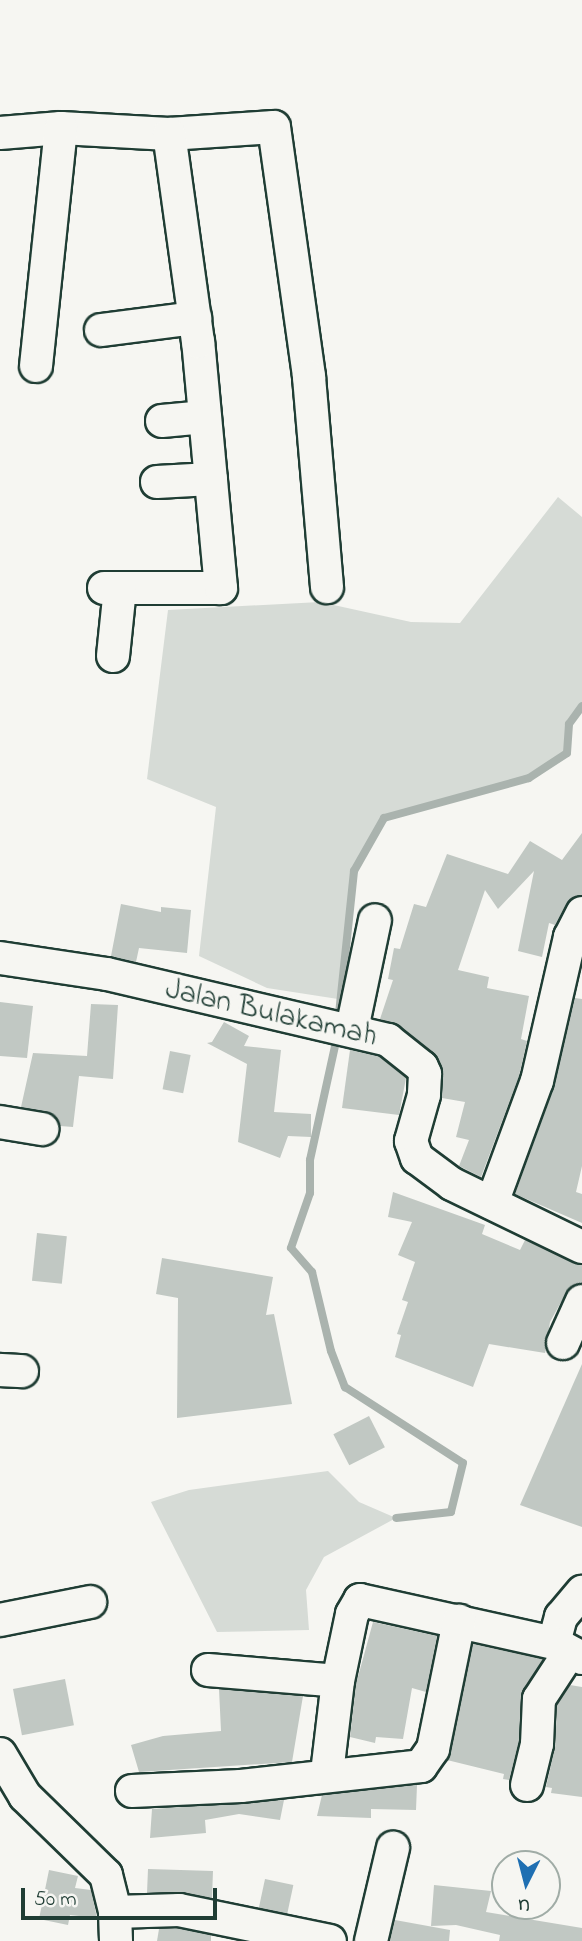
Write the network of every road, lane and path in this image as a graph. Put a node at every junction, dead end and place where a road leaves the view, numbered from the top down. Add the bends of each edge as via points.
1 (61, 128) junction
2 (169, 134) junction
3 (1, 141) edge
4 (195, 318) junction
5 (101, 330) dead end
6 (36, 366) dead end
7 (205, 416) junction
8 (162, 421) dead end
9 (211, 479) junction
10 (157, 482) dead end
11 (327, 587) dead end
12 (113, 656) dead end
13 (582, 914) edge
14 (376, 920) dead end
15 (0, 958) edge
16 (352, 1028) junction
17 (0, 1122) edge
18 (42, 1129) dead end
19 (492, 1203) junction
20 (582, 1247) edge
21 (582, 1301) edge
22 (563, 1343) dead end
23 (582, 1592) edge
24 (90, 1602) dead end
25 (0, 1620) edge
26 (459, 1621) junction
27 (568, 1651) edge
28 (208, 1670) dead end
29 (338, 1681) junction
30 (4, 1772) edge
31 (327, 1773) junction
32 (527, 1785) dead end
33 (132, 1791) dead end
34 (393, 1848) dead end
35 (116, 1926) edge
36 (330, 1941) edge
37 (371, 1941) edge

1 - 2 street
1 - 3 street
1 - 6 street
2 - 4 street
2 - 11 street via 274,127 309,377
4 - 5 street
4 - 7 street
7 - 8 street
7 - 9 street
9 - 10 street
9 - 12 street via 221,588 112,588
13 - 19 street via 570,937 537,1081
14 - 16 street
15 - 16 street, Jalan Bulakamah via 107,974 193,998
16 - 19 street, Jalan Bulakamah via 388,1040 422,1067 424,1095 412,1151 429,1169
17 - 18 street
19 - 20 street, Jalan Bulakamah
21 - 22 street
23 - 27 street via 561,1617
24 - 25 street
26 - 27 street
26 - 29 street via 360,1600 352,1614
26 - 31 street via 433,1749 421,1766
27 - 32 street via 539,1699 537,1744
28 - 29 street
29 - 31 street
30 - 35 street via 106,1875
31 - 33 street via 241,1786
34 - 37 street
35 - 36 street via 179,1910

